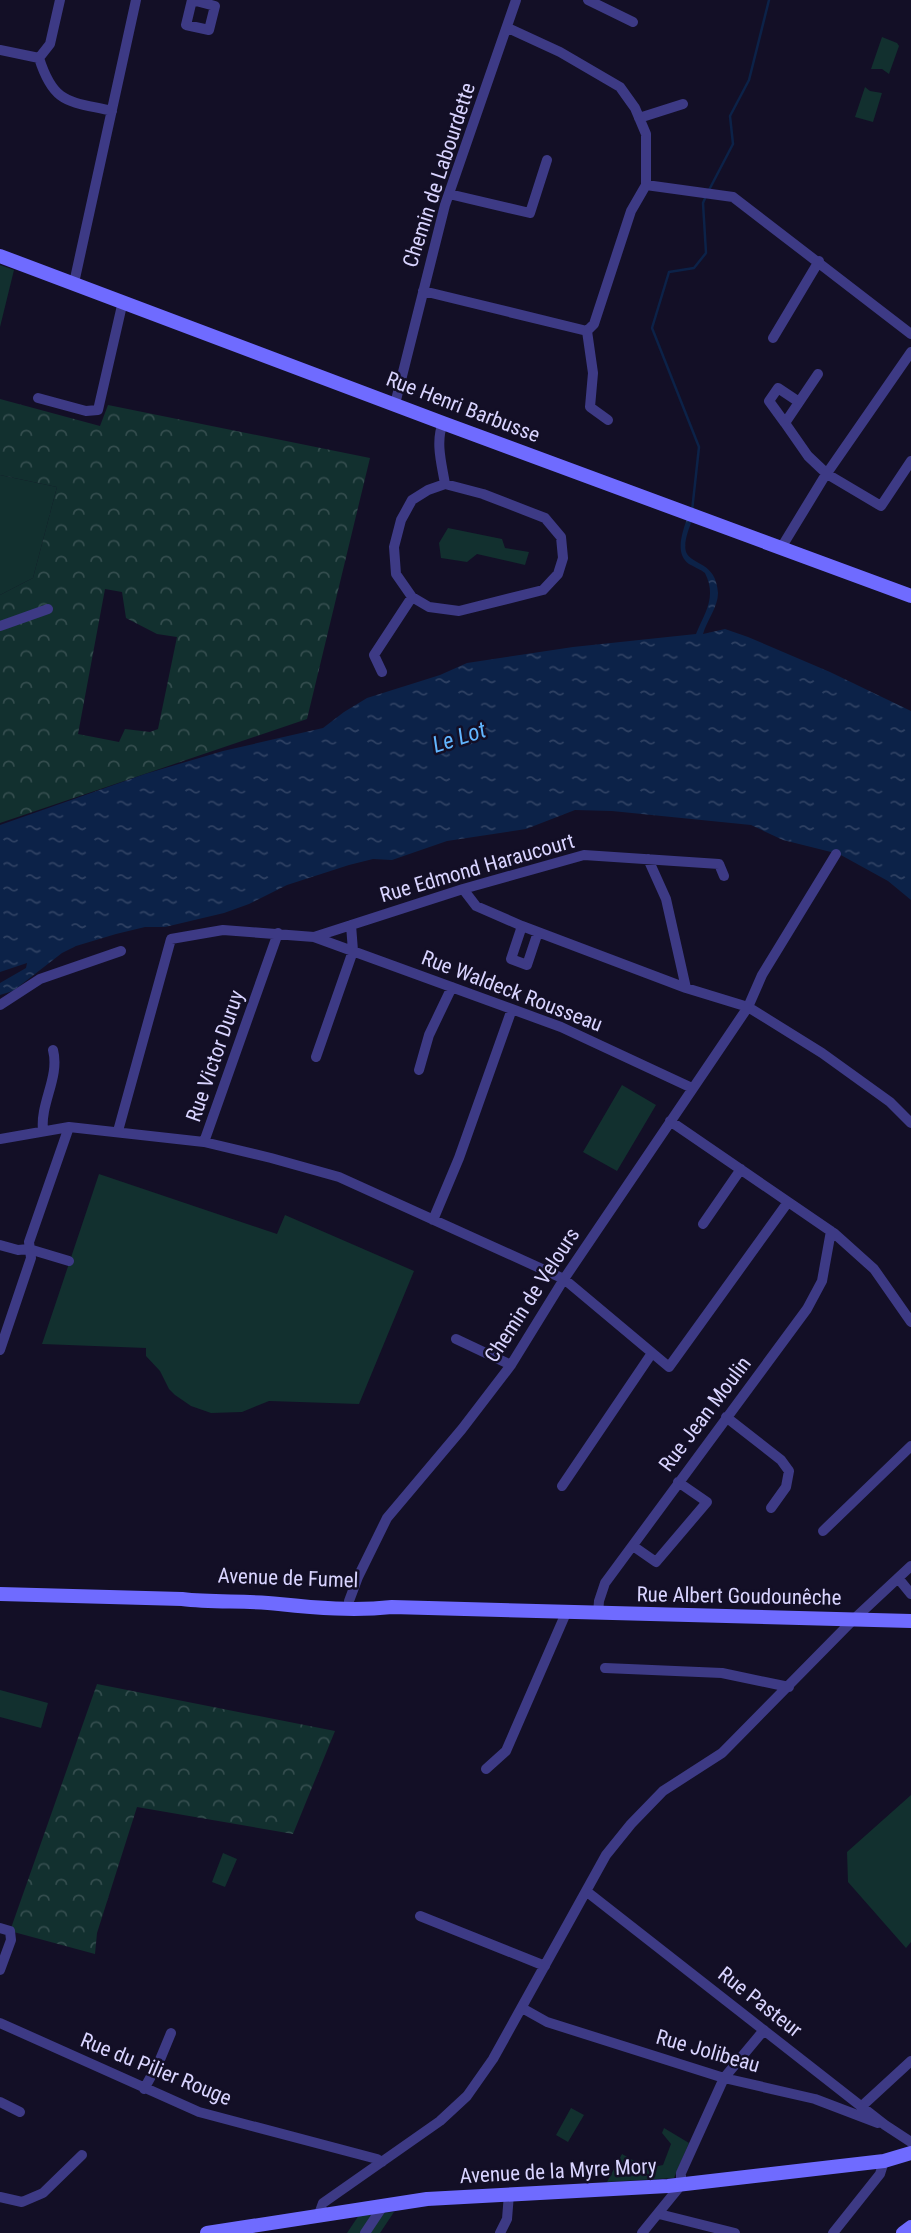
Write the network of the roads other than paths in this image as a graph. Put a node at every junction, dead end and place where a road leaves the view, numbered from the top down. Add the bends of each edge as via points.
1 (60, 0) edge
2 (136, 0) edge
3 (516, 0) edge
4 (588, 0) edge
5 (633, 22) dead end
6 (508, 29) junction
7 (0, 50) edge
8 (40, 58) junction
9 (683, 104) dead end
10 (112, 111) junction
11 (639, 118) junction
12 (547, 160) dead end
13 (646, 185) junction
14 (449, 194) junction
15 (0, 256) edge
16 (819, 261) junction
17 (74, 283) junction
18 (423, 291) junction
19 (123, 301) junction
20 (587, 331) junction
21 (911, 334) edge
22 (773, 338) dead end
23 (911, 352) edge
24 (818, 374) dead end
25 (38, 398) dead end
26 (799, 402) junction
27 (395, 404) junction
28 (608, 420) dead end
29 (443, 423) junction
30 (785, 423) junction
31 (911, 461) edge
32 (827, 474) junction
33 (444, 484) junction
34 (781, 548) junction
35 (911, 596) edge
36 (412, 597) junction
37 (48, 609) dead end
38 (0, 626) edge
39 (382, 672) dead end
40 (836, 854) dead end
41 (648, 859) junction
42 (724, 876) dead end
43 (463, 889) junction
44 (351, 925) junction
45 (522, 926) junction
46 (538, 932) junction
47 (278, 933) junction
48 (314, 937) junction
49 (121, 951) dead end
50 (353, 951) junction
51 (453, 987) junction
52 (686, 988) junction
53 (0, 1005) edge
54 (748, 1007) junction
55 (512, 1009) junction
56 (53, 1050) dead end
57 (317, 1057) dead end
58 (419, 1070) dead end
59 (692, 1088) junction
60 (670, 1121) junction
61 (911, 1123) edge
62 (69, 1127) junction
63 (43, 1130) junction
64 (118, 1131) junction
65 (0, 1139) edge
66 (204, 1142) junction
67 (741, 1169) junction
68 (788, 1202) junction
69 (433, 1220) junction
70 (703, 1224) dead end
71 (831, 1231) junction
72 (0, 1245) edge
73 (29, 1249) junction
74 (69, 1261) dead end
75 (564, 1279) junction
76 (911, 1322) edge
77 (456, 1339) dead end
78 (0, 1350) edge
79 (652, 1353) junction
80 (511, 1365) junction
81 (726, 1417) junction
82 (911, 1446) edge
83 (678, 1482) junction
84 (562, 1486) dead end
85 (771, 1508) dead end
86 (823, 1531) dead end
87 (633, 1546) junction
88 (911, 1566) edge
89 (898, 1578) junction
90 (0, 1594) edge
91 (911, 1594) edge
92 (348, 1605) junction
93 (566, 1614) junction
94 (598, 1614) junction
95 (853, 1620) junction
96 (911, 1621) edge
97 (605, 1668) dead end
98 (789, 1687) junction
99 (486, 1769) dead end
100 (586, 1891) junction
101 (420, 1916) dead end
102 (0, 1928) edge
103 (545, 1966) junction
104 (0, 1970) edge
105 (522, 2008) junction
106 (0, 2023) edge
107 (764, 2030) junction
108 (171, 2032) dead end
109 (911, 2061) edge
110 (724, 2078) junction
111 (144, 2089) junction
112 (0, 2102) edge
113 (862, 2106) junction
114 (20, 2112) dead end
115 (885, 2125) junction
116 (911, 2142) edge
117 (911, 2153) edge
118 (82, 2155) dead end
119 (884, 2161) junction
120 (382, 2162) junction
121 (681, 2185) junction
122 (509, 2194) junction
123 (0, 2197) edge
124 (383, 2206) junction
125 (659, 2214) junction
126 (318, 2217) junction
127 (911, 2227) edge
128 (223, 2232) edge
129 (207, 2233) edge
130 (365, 2233) edge
131 (500, 2233) edge
132 (642, 2233) edge
133 (734, 2233) edge
134 (833, 2233) edge
135 (903, 2233) edge

1 - 8 street via 50,44
2 - 10 street
3 - 6 street, Chemin de Labourdette
4 - 5 street
6 - 11 street via 620,87
6 - 14 street, Chemin de Labourdette
7 - 8 street
8 - 10 street via 54,92 64,100
9 - 11 street
10 - 17 street
11 - 13 street via 646,134
12 - 14 street via 530,213
13 - 16 street via 733,197
13 - 20 street via 631,212 594,324
14 - 18 street, Chemin de Labourdette
15 - 17 main road, Rue Henri Barbusse
16 - 21 street
16 - 22 street
17 - 19 main road, Rue Henri Barbusse
18 - 20 street
18 - 27 street, Chemin de Labourdette
19 - 25 street via 98,410
19 - 27 main road, Rue Henri Barbusse
20 - 28 street via 593,373 590,407
23 - 32 street
24 - 26 street
26 - 30 street
26 - 30 street via 778,388 769,401
27 - 29 main road, Rue Henri Barbusse
29 - 33 street via 439,448
29 - 34 main road, Rue Henri Barbusse
30 - 32 street
31 - 32 street via 881,506
32 - 34 street
33 - 36 street via 412,500 401,520 394,547 396,574
33 - 36 street via 545,517 561,537 563,558 558,574 543,590 528,595 459,611 429,607
34 - 35 main road, Rue Henri Barbusse
36 - 39 street via 374,655
37 - 38 street
40 - 54 street, Chemin de Velours via 762,975
41 - 42 street, Rue Edmond Haraucourt via 719,864
41 - 43 street, Rue Edmond Haraucourt via 584,855
41 - 52 street via 666,899
43 - 44 street, Rue Edmond Haraucourt
43 - 45 street via 476,906
44 - 48 street, Rue Edmond Haraucourt
44 - 50 street
45 - 46 street
45 - 46 street via 511,959 527,965
46 - 52 street
47 - 48 street, Rue Edmond Haraucourt
47 - 64 street, Rue Edmond Haraucourt via 223,930 172,940
47 - 66 street, Rue Victor Duruy
48 - 50 street, Rue Waldeck Rousseau
49 - 53 street via 40,979
50 - 51 street, Rue Waldeck Rousseau
50 - 57 street
51 - 55 street, Rue Waldeck Rousseau
51 - 58 street via 429,1035
52 - 54 street
54 - 59 street, Chemin de Velours
54 - 61 street via 822,1053 890,1102
55 - 59 street, Rue Waldeck Rousseau
55 - 69 street
56 - 63 street via 57,1063 41,1118
59 - 60 street, Chemin de Velours
60 - 67 street
60 - 75 street, Chemin de Velours
62 - 63 street, Rue Victor Duruy
62 - 64 street, Rue Victor Duruy
62 - 73 street
63 - 65 street, Rue Victor Duruy
64 - 66 street, Rue Victor Duruy
66 - 69 street via 339,1177
67 - 68 street
67 - 70 street
68 - 71 street
68 - 79 street via 669,1367
69 - 75 street
71 - 76 street via 874,1269
71 - 81 street, Rue Jean Moulin via 822,1281 807,1309
72 - 73 street
73 - 74 street
73 - 78 street via 31,1258
75 - 79 street
75 - 80 street, Chemin de Velours
77 - 80 street
79 - 84 street
80 - 92 street, Chemin de Velours via 387,1518
81 - 83 street, Rue Jean Moulin
81 - 85 street via 789,1471 786,1486
82 - 86 street
83 - 87 street, Rue Jean Moulin
83 - 87 street via 707,1502 656,1562
87 - 94 street, Rue Jean Moulin via 605,1583
88 - 89 street
89 - 91 street
89 - 95 street
90 - 92 main road, Avenue de Fumel via 294,1607
92 - 93 main road, Avenue de Fumel
93 - 94 main road, Rue Albert Goudounêche
93 - 99 street via 506,1751
94 - 95 main road, Rue Albert Goudounêche
95 - 96 main road, Rue Albert Goudounêche
95 - 98 street
97 - 98 street via 722,1673
98 - 100 street via 722,1753 663,1791 606,1855
100 - 103 street
100 - 107 street, Rue Pasteur
101 - 103 street
102 - 104 street via 10,1931 11,1940
103 - 105 street
105 - 110 street, Rue Jolibeau via 547,2022
105 - 120 street via 467,2095 440,2121
106 - 111 street, Rue du Pilier Rouge
107 - 110 street
107 - 113 street, Rue Pasteur
108 - 111 street
109 - 113 street
110 - 115 street, Rue Jolibeau via 815,2099
110 - 121 street via 681,2173
111 - 120 street, Rue du Pilier Rouge via 199,2112
112 - 114 street
113 - 115 street, Rue Pasteur
115 - 116 street, Rue Pasteur
117 - 119 main road, Avenue de la Myre Mory
118 - 123 street via 43,2193 22,2202
119 - 121 main road, Avenue de la Myre Mory
119 - 134 street via 880,2174
120 - 126 street via 323,2203
121 - 122 main road, Avenue de la Myre Mory
121 - 125 street
122 - 124 main road, Avenue de la Myre Mory
122 - 131 street
124 - 126 main road, Avenue de la Myre Mory
124 - 130 street
125 - 132 street
125 - 133 street
126 - 128 main road, Avenue de la Myre Mory
127 - 135 main road
128 - 129 main road, Avenue de la Myre Mory

